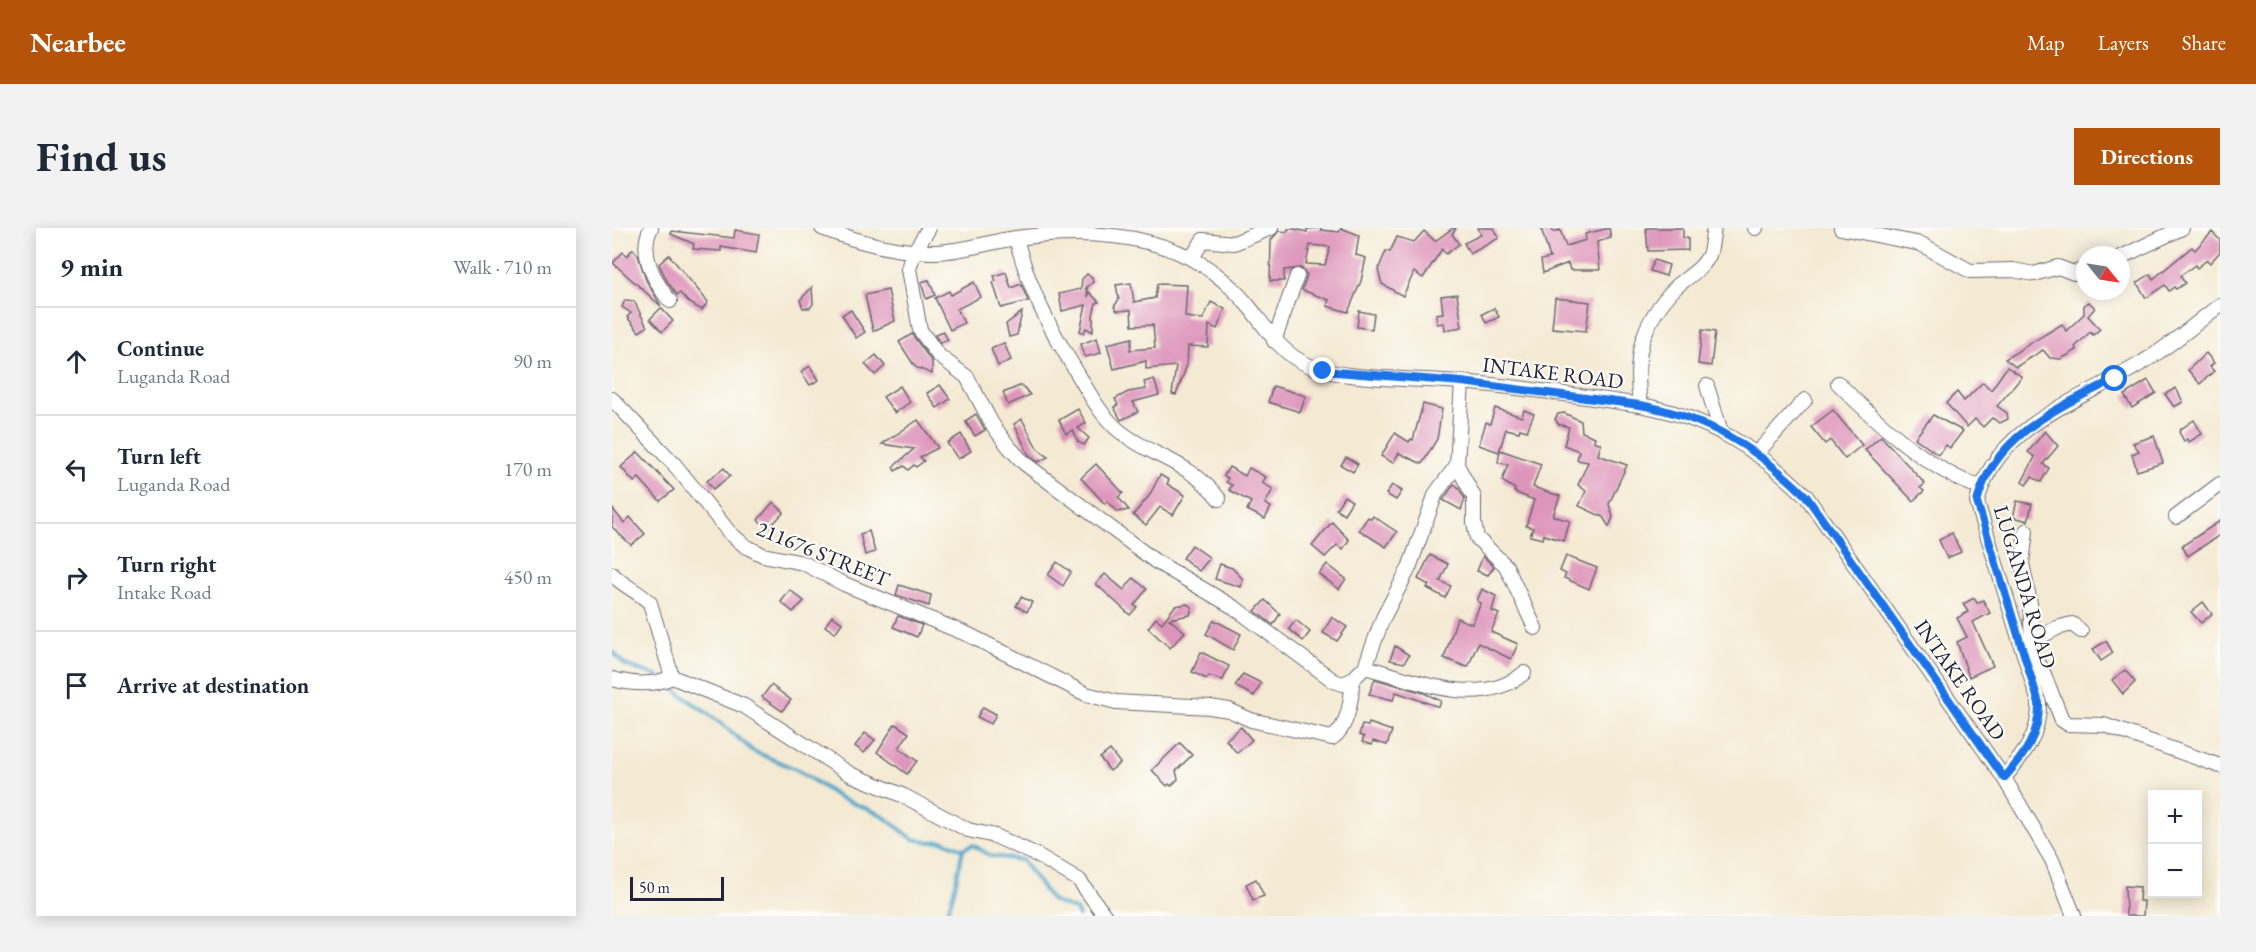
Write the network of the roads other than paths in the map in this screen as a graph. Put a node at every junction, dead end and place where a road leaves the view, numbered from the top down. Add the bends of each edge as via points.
1 (651, 228) edge
2 (822, 228) edge
3 (929, 228) edge
4 (1271, 228) edge
5 (1714, 228) edge
6 (1841, 228) edge
7 (2182, 228) edge
8 (1207, 234) edge
9 (1016, 238) junction
10 (914, 252) junction
11 (2130, 253) edge
12 (1192, 258) junction
13 (2076, 272) edge
14 (1297, 276) dead end
15 (670, 301) dead end
16 (2220, 305) edge
17 (1274, 341) junction
18 (1462, 382) junction
19 (1838, 383) dead end
20 (1707, 386) dead end
21 (612, 399) edge
22 (1805, 400) dead end
23 (1640, 405) junction
24 (1721, 432) junction
25 (1757, 453) junction
26 (1457, 465) junction
27 (2220, 484) edge
28 (1980, 487) junction
29 (1219, 498) dead end
30 (2176, 518) dead end
31 (2026, 531) dead end
32 (612, 573) edge
33 (1535, 628) dead end
34 (2081, 631) dead end
35 (2026, 643) junction
36 (1365, 667) junction
37 (1524, 673) dead end
38 (672, 677) junction
39 (612, 679) edge
40 (1352, 680) junction
41 (2220, 766) edge
42 (2004, 778) junction
43 (1105, 916) edge
44 (2074, 916) edge

1 - 15 street via 647,242 653,277
2 - 10 street, INTAKE ROAD via 870,244
3 - 10 street
4 - 8 street via 1234,243
5 - 23 street via 1707,259 1676,287 1642,335 1637,366
6 - 13 street via 1921,244 1970,271 2013,270 2034,274 2058,267
7 - 11 street
8 - 12 street
9 - 10 street, INTAKE ROAD via 957,250
9 - 12 street, INTAKE ROAD via 1102,236 1146,242
9 - 29 street via 1029,284 1054,338 1105,416 1122,432 1198,475
10 - 40 street via 910,285 920,330 938,355 967,377 992,424 1024,463 1155,561 1234,608 1334,681 1343,684
12 - 17 street, INTAKE ROAD via 1239,294
14 - 17 street
16 - 28 street, LUGANDA ROAD via 2145,361 2020,433
17 - 18 street, INTAKE ROAD via 1292,357 1323,371
18 - 23 street, INTAKE ROAD
18 - 26 street
19 - 28 street via 1907,444 1956,477
20 - 24 street
21 - 40 street, 211676 STREET via 745,546 763,555 803,563 969,635 1086,694 1116,702 1229,710 1251,720 1332,738 1341,729 1352,697
22 - 25 street
23 - 24 street, INTAKE ROAD via 1666,410
24 - 25 street, INTAKE ROAD
25 - 42 street, INTAKE ROAD via 1806,496
26 - 33 street via 1474,497 1477,538 1506,566
26 - 36 street via 1427,510 1409,568 1383,618
27 - 30 street
28 - 35 street, LUGANDA ROAD via 1977,502
31 - 35 street via 2022,563 2030,603
32 - 38 street via 650,603
34 - 35 street via 2072,624
35 - 41 street via 2041,667 2064,723 2104,725
35 - 42 street, LUGANDA ROAD via 2039,721 2028,748
36 - 37 street via 1449,690 1488,690 1513,683
36 - 40 street
38 - 39 street via 637,683
38 - 43 street via 744,706 850,774 904,796 968,831 995,836 1037,855 1079,880
42 - 44 street, INTAKE ROAD via 2052,860

